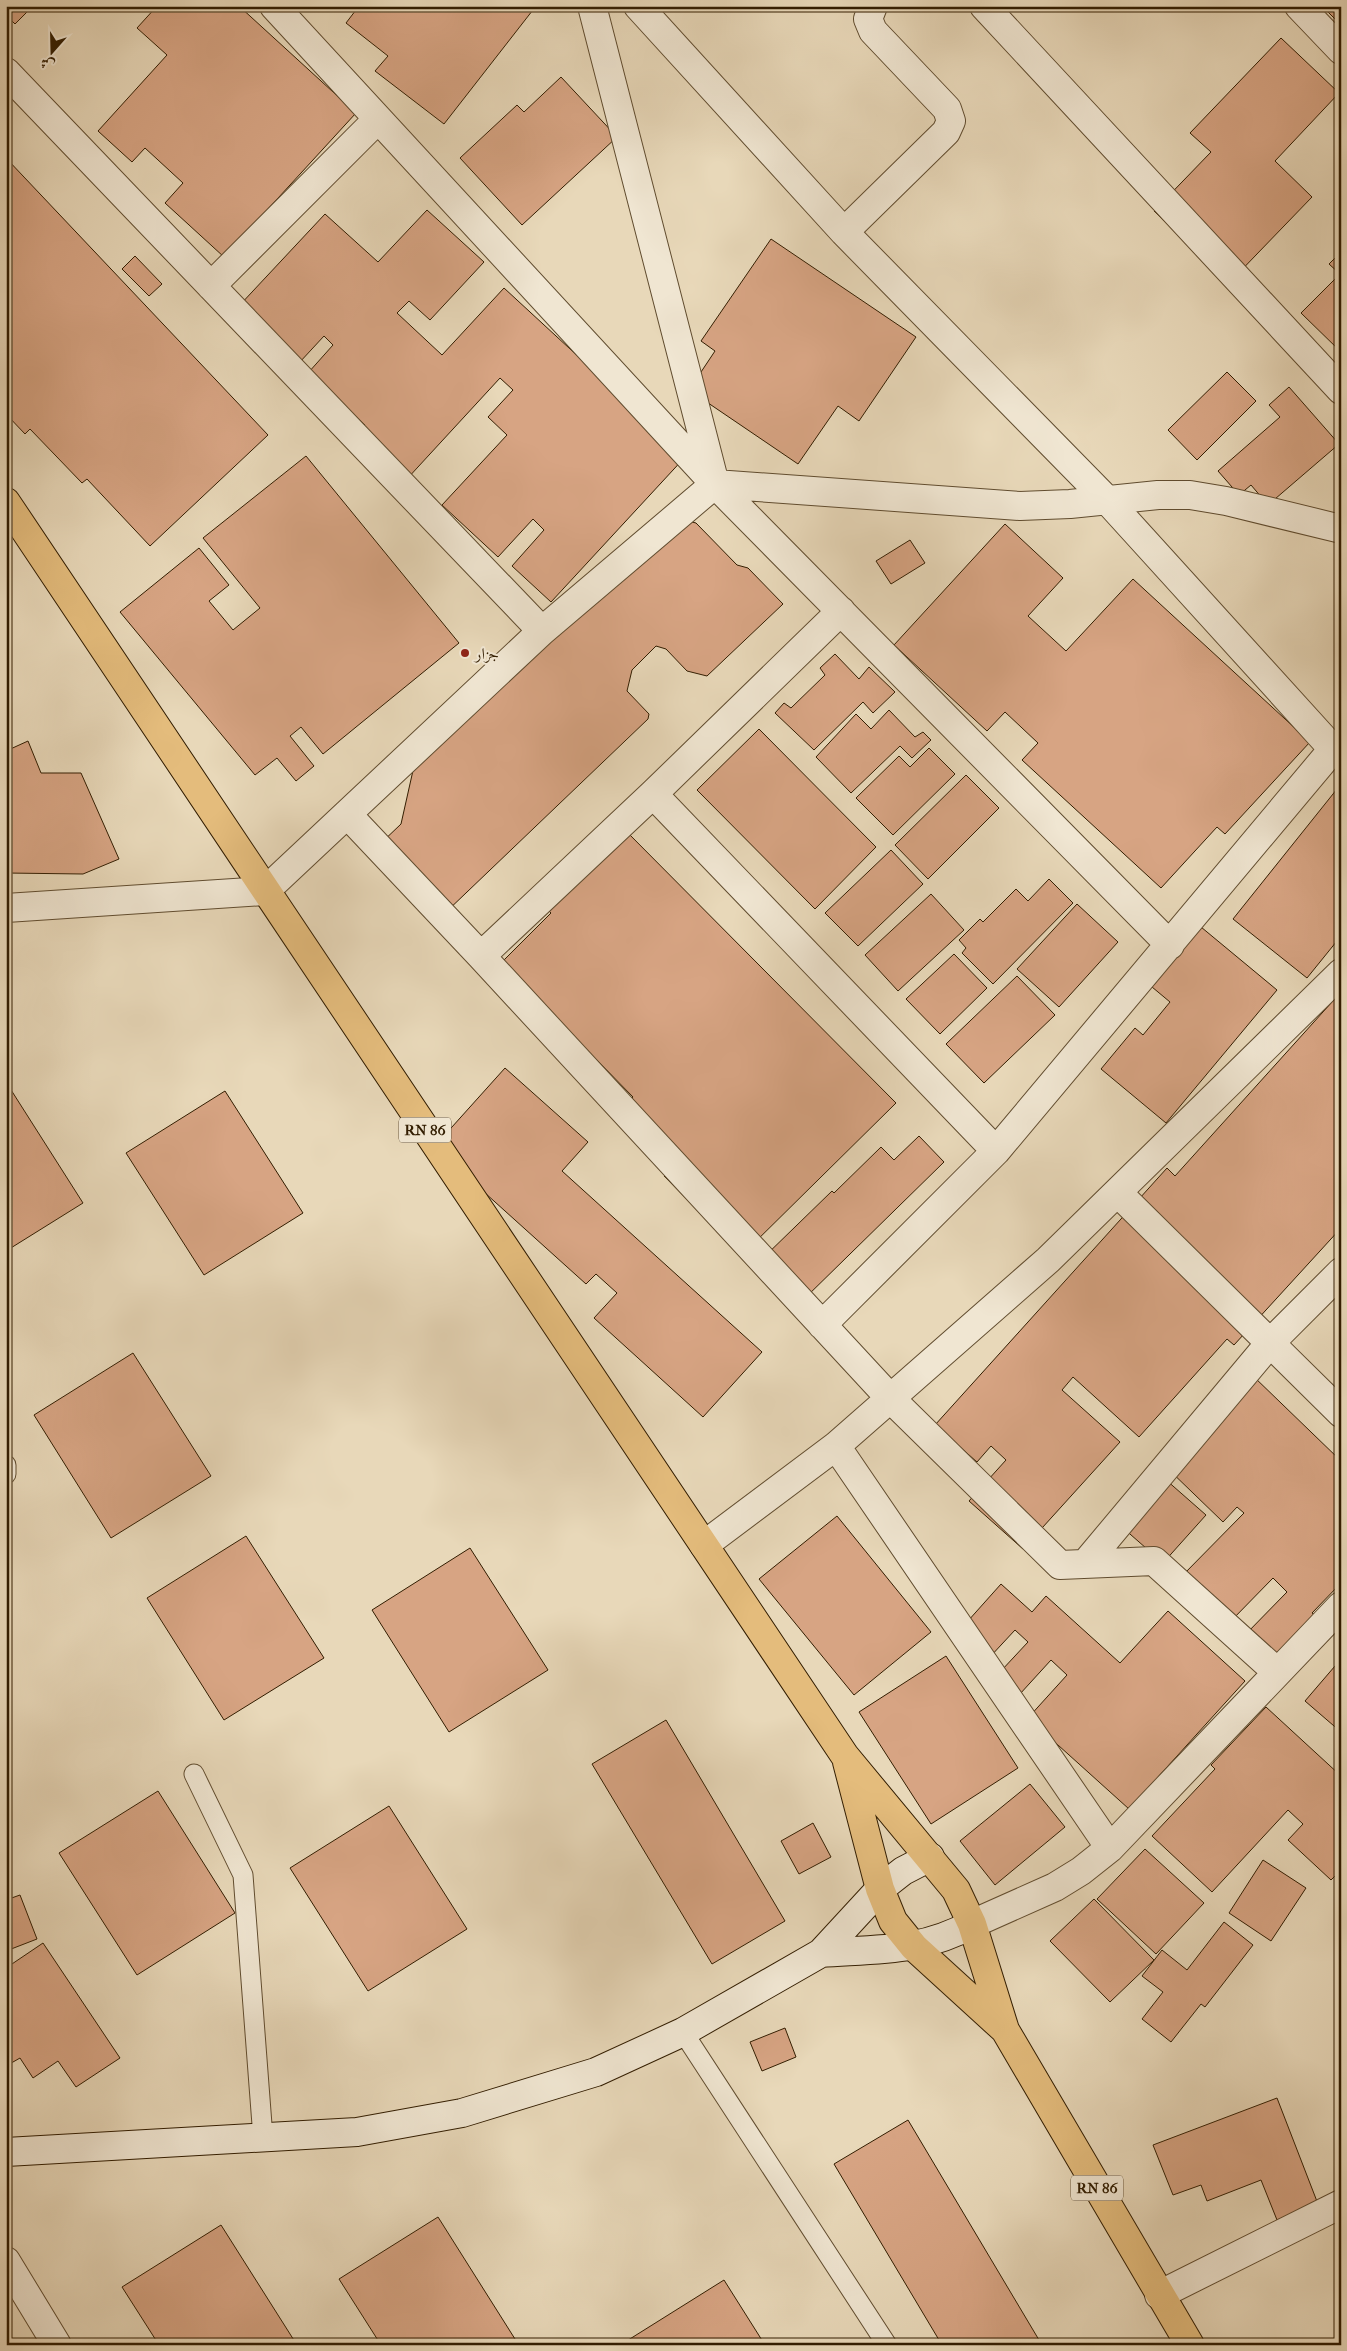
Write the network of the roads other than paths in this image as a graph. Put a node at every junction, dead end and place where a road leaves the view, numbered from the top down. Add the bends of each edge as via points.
1 (274, 6) edge
2 (592, 6) edge
3 (638, 6) edge
4 (873, 6) edge
5 (1299, 6) edge
6 (995, 11) edge
7 (1341, 50) edge
8 (6, 72) edge
9 (378, 119) junction
10 (844, 232) junction
11 (211, 286) junction
12 (1341, 390) edge
13 (715, 484) junction
14 (1108, 500) junction
15 (6, 502) edge
16 (1341, 529) edge
17 (841, 611) junction
18 (542, 631) junction
19 (1337, 746) edge
20 (653, 794) junction
21 (347, 814) junction
22 (265, 891) junction
23 (7, 906) edge
24 (1170, 945) junction
25 (481, 956) junction
26 (1341, 973) edge
27 (996, 1151) junction
28 (1118, 1193) junction
29 (1341, 1272) edge
30 (822, 1325) junction
31 (1270, 1343) junction
32 (890, 1398) junction
33 (1341, 1413) edge
34 (836, 1446) junction
35 (6, 1465) edge
36 (6, 1474) edge
37 (704, 1545) junction
38 (1085, 1564) junction
39 (1341, 1606) edge
40 (1277, 1672) junction
41 (845, 1756) junction
42 (194, 1774) dead end
43 (1110, 1848) junction
44 (930, 1857) junction
45 (880, 1890) junction
46 (972, 1924) junction
47 (914, 1947) junction
48 (821, 1953) junction
49 (1005, 2030) junction
50 (683, 2032) junction
51 (263, 2138) junction
52 (6, 2152) edge
53 (1341, 2204) edge
54 (6, 2261) edge
55 (1159, 2294) junction
56 (57, 2345) edge
57 (887, 2345) edge
58 (1190, 2345) edge

1 - 9 street
2 - 13 street
3 - 10 street
4 - 10 street via 868,19 873,31 947,108 951,121 946,132
5 - 7 street
6 - 12 street
8 - 11 street
9 - 11 street
9 - 13 street
10 - 14 street
11 - 18 street
13 - 14 street via 1020,506
13 - 17 street
13 - 18 street
14 - 16 street via 1190,495
14 - 19 street
15 - 22 main road, RN 86
17 - 20 street
17 - 24 street
18 - 21 street
19 - 24 street
20 - 25 street
20 - 27 street
21 - 22 street
21 - 25 street
22 - 23 street
22 - 37 main road, RN 86
24 - 27 street
25 - 30 street
26 - 28 street
27 - 30 street
28 - 31 street
28 - 32 street via 1048,1260
29 - 31 street
30 - 32 street
31 - 33 street
31 - 38 street
32 - 34 street
32 - 38 street via 1060,1564
34 - 37 street
34 - 43 street
35 - 36 lane
37 - 41 main road, RN 86
38 - 40 street via 1154,1561
39 - 40 street
40 - 43 street
41 - 44 main road, RN 86
41 - 45 main road, RN 86
42 - 51 lane via 243,1875
43 - 46 street via 1055,1887
44 - 45 street via 903,1871
44 - 46 main road, RN 86 via 956,1890
45 - 47 main road, RN 86 via 893,1921
45 - 48 street
46 - 47 street via 935,1942
46 - 49 main road, RN 86
47 - 48 street
47 - 49 main road, RN 86
48 - 50 street
49 - 55 main road, RN 86
50 - 51 street via 596,2072 462,2113 357,2132
50 - 57 lane
51 - 52 street
53 - 55 street
54 - 56 street
55 - 58 main road, RN 86

